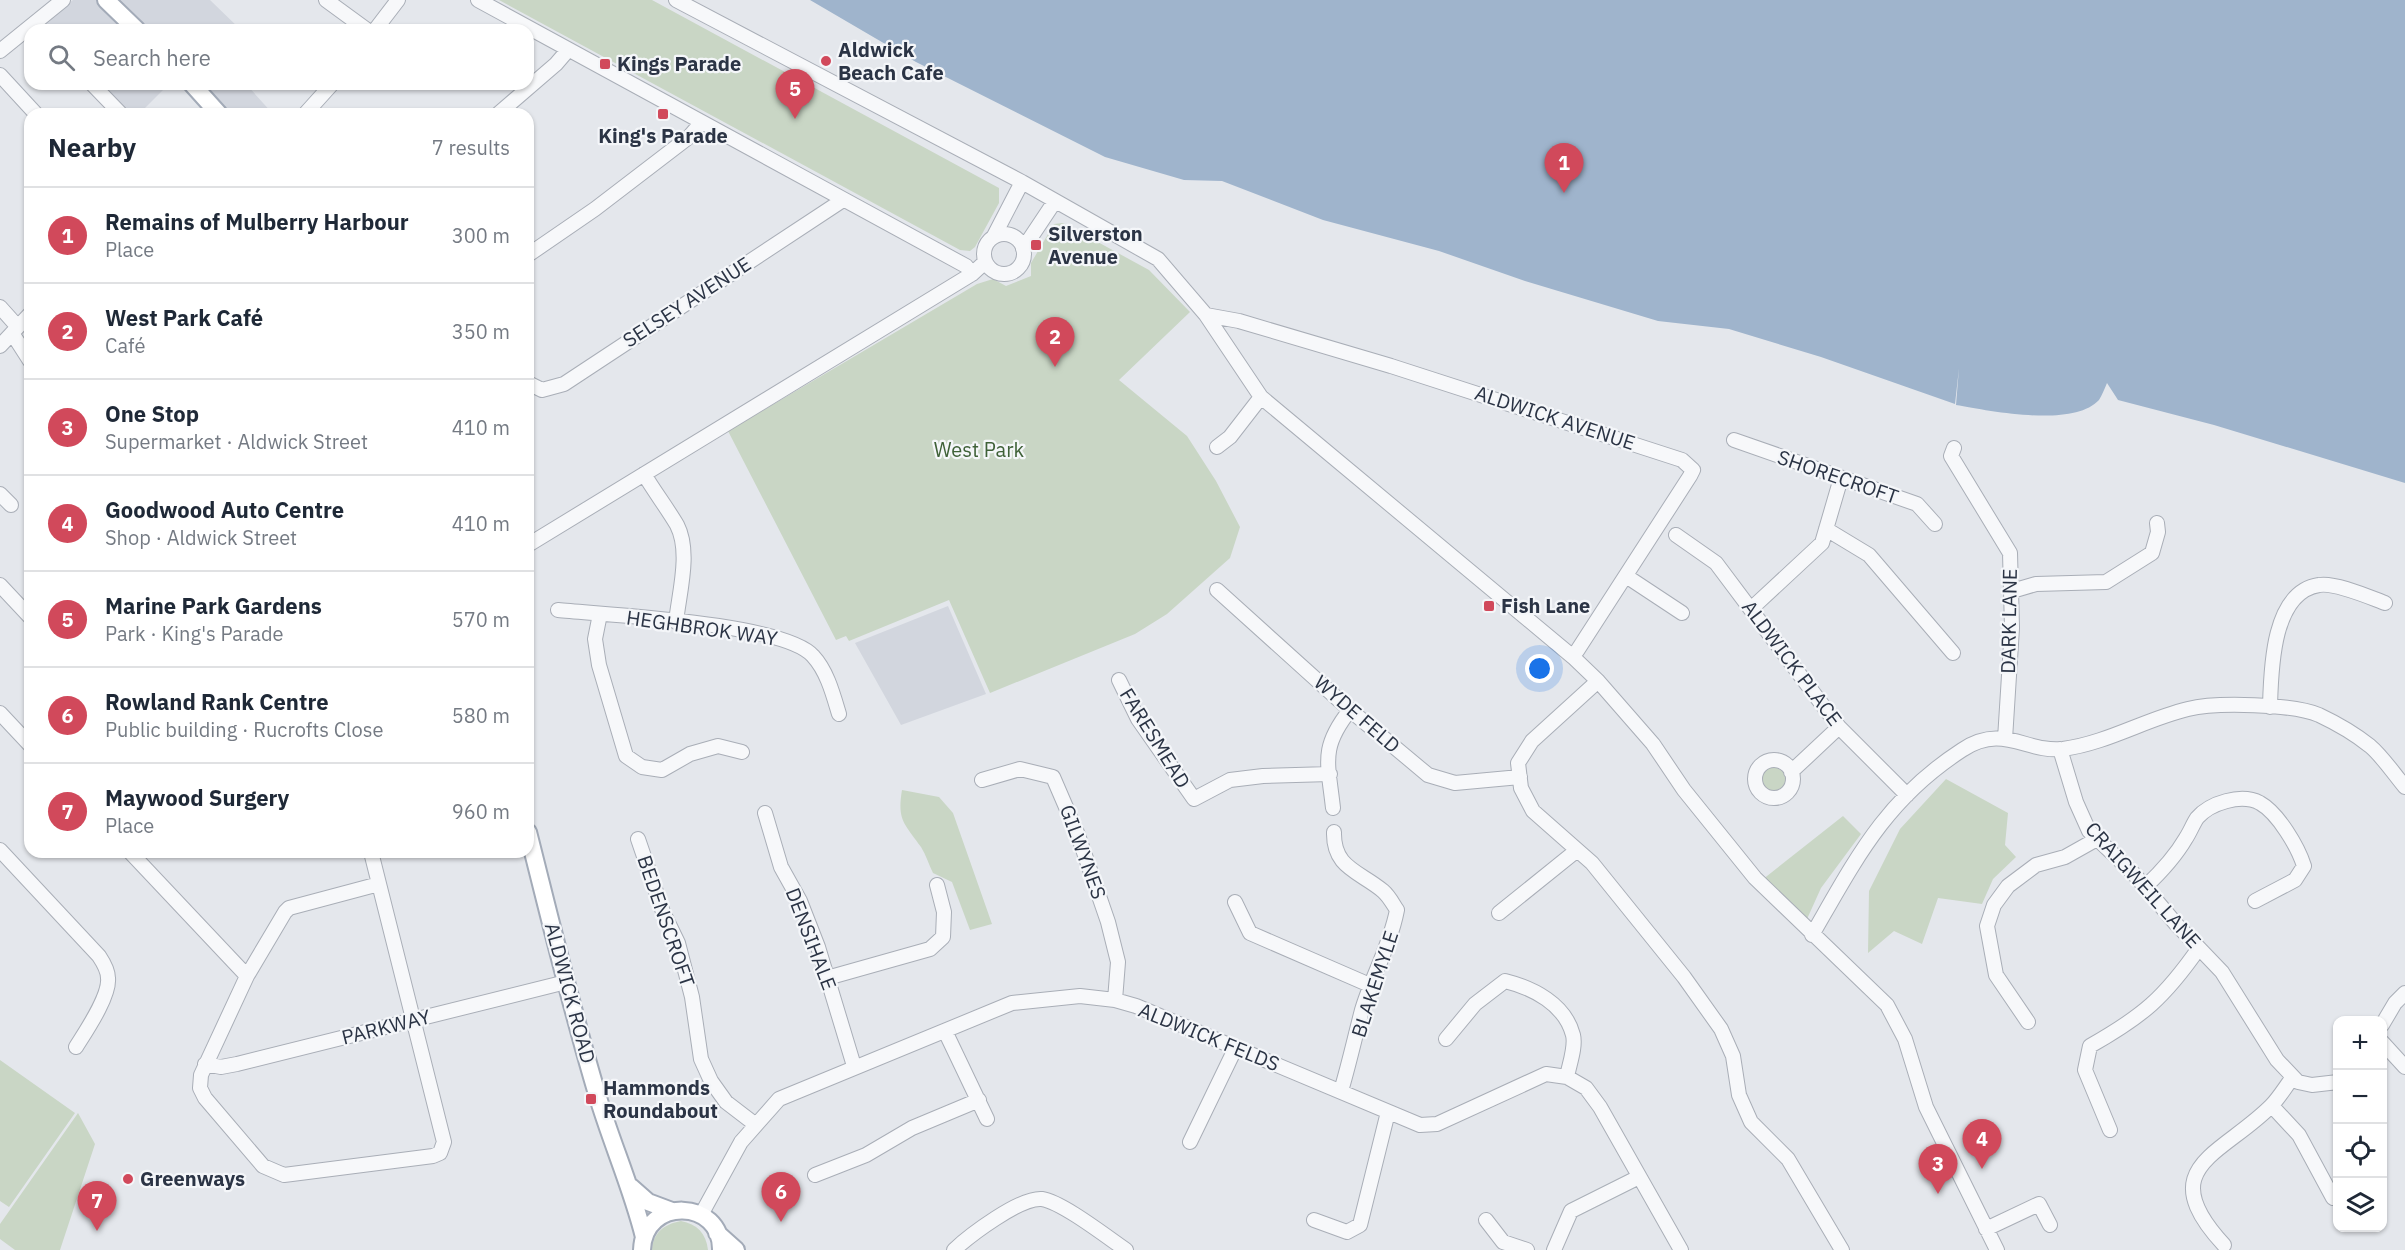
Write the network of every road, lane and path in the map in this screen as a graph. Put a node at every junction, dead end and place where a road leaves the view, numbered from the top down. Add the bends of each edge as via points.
1 (63, 0) edge
2 (106, 0) edge
3 (326, 0) edge
4 (398, 0) edge
5 (478, 0) edge
6 (676, 0) edge
7 (39, 24) edge
8 (131, 24) edge
9 (359, 24) edge
10 (380, 24) edge
11 (521, 24) edge
12 (534, 31) edge
13 (24, 35) edge
14 (568, 50) junction
15 (0, 51) edge
16 (0, 75) edge
17 (534, 83) edge
18 (98, 90) edge
19 (197, 90) edge
20 (327, 90) edge
21 (526, 90) edge
22 (30, 108) edge
23 (115, 108) edge
24 (214, 108) edge
25 (310, 108) edge
26 (505, 108) edge
27 (700, 123) junction
28 (1022, 182) junction
29 (843, 200) junction
30 (1055, 201) junction
31 (994, 236) junction
32 (1023, 249) junction
33 (534, 251) edge
34 (986, 262) junction
35 (972, 274) junction
36 (0, 307) edge
37 (1206, 315) junction
38 (24, 320) edge
39 (14, 329) junction
40 (0, 346) edge
41 (24, 349) edge
42 (534, 386) edge
43 (1260, 397) junction
44 (1734, 440) dead end
45 (1217, 447) dead end
46 (1954, 448) dead end
47 (644, 474) junction
48 (1841, 478) junction
49 (0, 494) edge
50 (11, 505) dead end
51 (2157, 523) dead end
52 (1935, 524) dead end
53 (1826, 529) junction
54 (1676, 535) dead end
55 (534, 541) edge
56 (1626, 576) junction
57 (0, 585) edge
58 (1217, 590) dead end
59 (2012, 591) junction
60 (2385, 603) dead end
61 (1752, 608) junction
62 (558, 610) dead end
63 (24, 611) edge
64 (1682, 613) dead end
65 (600, 614) junction
66 (676, 622) junction
67 (1577, 651) dead end
68 (1953, 653) dead end
69 (1119, 680) dead end
70 (1598, 681) junction
71 (2270, 707) junction
72 (1350, 710) junction
73 (0, 713) edge
74 (839, 714) dead end
75 (1839, 727) junction
76 (24, 739) edge
77 (2005, 739) junction
78 (2060, 749) junction
79 (742, 752) dead end
80 (1791, 772) dead end
81 (1330, 774) junction
82 (1520, 777) junction
83 (982, 780) dead end
84 (2405, 787) edge
85 (1907, 795) junction
86 (1194, 799) junction
87 (1179, 804) dead end
88 (1333, 808) dead end
89 (765, 813) dead end
90 (1334, 832) dead end
91 (2097, 838) junction
92 (638, 839) dead end
93 (1576, 851) junction
94 (534, 856) edge
95 (2, 857) edge
96 (141, 858) edge
97 (372, 858) edge
98 (379, 884) junction
99 (937, 885) dead end
100 (2145, 887) junction
101 (2255, 901) dead end
102 (1235, 902) dead end
103 (1499, 913) dead end
104 (1812, 935) junction
105 (2199, 948) junction
106 (247, 976) junction
107 (827, 978) junction
108 (566, 982) junction
109 (1372, 986) junction
110 (2405, 993) edge
111 (1115, 1000) junction
112 (2387, 1017) edge
113 (413, 1020) junction
114 (2028, 1022) dead end
115 (945, 1031) junction
116 (1446, 1039) dead end
117 (76, 1047) dead end
118 (1236, 1047) junction
119 (2387, 1047) edge
120 (205, 1064) junction
121 (854, 1066) junction
122 (2405, 1067) edge
123 (1567, 1077) junction
124 (2293, 1077) junction
125 (2333, 1082) edge
126 (1341, 1091) junction
127 (979, 1100) junction
128 (2272, 1106) junction
129 (1388, 1112) junction
130 (987, 1119) dead end
131 (756, 1125) junction
132 (2110, 1130) dead end
133 (1190, 1142) dead end
134 (815, 1175) dead end
135 (1639, 1178) junction
136 (630, 1186) junction
137 (2333, 1198) dead end
138 (672, 1211) junction
139 (701, 1215) junction
140 (1314, 1220) dead end
141 (1486, 1220) dead end
142 (2050, 1225) dead end
143 (1986, 1229) junction
144 (717, 1233) junction
145 (2224, 1245) dead end
146 (642, 1246) edge
147 (720, 1250) edge
148 (736, 1250) edge
149 (954, 1250) edge
150 (1126, 1250) edge
151 (1527, 1250) edge
152 (1554, 1250) edge
153 (1681, 1250) edge
154 (1842, 1250) edge
155 (1997, 1250) edge

1 - 7 street
2 - 8 main road
3 - 9 street
4 - 10 street
5 - 11 street
6 - 28 street
12 - 14 street
13 - 15 street
14 - 17 street
14 - 27 street
16 - 22 street
18 - 23 street
19 - 24 main road
20 - 25 street
21 - 26 street
27 - 29 street
27 - 33 street via 689,137
28 - 30 street
28 - 31 street
29 - 35 street via 966,266
29 - 42 street, SELSEY AVENUE via 564,384 542,390
30 - 32 street
30 - 37 street via 1158,259
31 - 32 street via 1012,235
31 - 34 street via 986,245
32 - 34 street via 1019,267 1008,273 995,272
34 - 35 street
35 - 47 street
36 - 39 street
37 - 43 street
37 - 56 street, ALDWICK AVENUE via 1391,366 1690,465 1690,476
38 - 39 street
39 - 40 street
39 - 41 street
43 - 45 street via 1230,437
43 - 70 street
44 - 48 street, SHORECROFT
46 - 59 street, DARK LANE via 1951,456 2010,553
47 - 55 street
47 - 66 street via 678,527 682,542
48 - 52 street, SHORECROFT via 1917,504
48 - 53 street
49 - 50 street
51 - 59 street via 2152,553 2106,582 2036,584
53 - 61 street via 1822,543
53 - 68 street via 1869,555
54 - 61 street, ALDWICK PLACE via 1716,563
56 - 64 street
56 - 67 street, ALDWICK AVENUE
57 - 63 street
58 - 72 street, WYDE FELD
59 - 77 street, DARK LANE
60 - 71 street via 2320,584 2299,592 2286,609 2277,637
61 - 75 street, ALDWICK PLACE
62 - 65 street, HEGHBROK WAY
65 - 66 street, HEGHBROK WAY
65 - 79 street via 595,639 598,665 626,756 642,767 662,770 690,754 718,746
66 - 74 street, HEGHBROK WAY via 786,640 813,655 830,685
69 - 86 street, FARESMEAD via 1138,718
70 - 82 street via 1532,741 1518,763
70 - 104 street via 1653,744 1690,798 1755,878
71 - 78 street via 2250,703 2190,708 2087,744
71 - 84 street via 2317,714 2362,740
72 - 81 street via 1327,749
72 - 82 street, WYDE FELD via 1428,775 1455,783
73 - 76 street
75 - 80 street
75 - 85 street, ALDWICK PLACE
77 - 78 street
77 - 85 street via 1994,737 1964,748
78 - 91 street, CRAIGWEIL LANE via 2076,802 2089,831
81 - 86 street, FARESMEAD via 1230,780
81 - 88 street
82 - 93 street via 1533,811
83 - 111 street, GILWYNES via 1020,769 1053,777 1108,922 1118,962
85 - 104 street via 1865,842
86 - 87 street
89 - 107 street, DENSIHALE via 781,867 800,901
90 - 109 street, BLAKEMYLE via 1334,848 1341,861 1385,892 1397,910 1392,935
91 - 100 street, CRAIGWEIL LANE
91 - 114 street via 2065,857 2036,865 2008,886 1994,905 1987,926 1996,975
92 - 131 street, BEDENSCROFT via 678,943 692,997 701,1059 726,1102
93 - 103 street
93 - 154 street via 1599,872 1720,1029 1751,1122 1788,1159
94 - 108 main road, ALDWICK ROAD
95 - 117 street via 105,966 109,978 105,993
96 - 106 street
97 - 98 street
98 - 106 street via 289,908
98 - 113 street
99 - 107 street via 944,912 943,937 930,949
100 - 101 street via 2164,869 2197,819 2211,806 2235,799 2260,803 2299,850 2304,866 2295,880
100 - 105 street, CRAIGWEIL LANE
102 - 109 street via 1250,933
104 - 143 street via 1887,1005 1905,1040 1926,1107
105 - 124 street, CRAIGWEIL LANE via 2222,972 2277,1060
105 - 132 street via 2154,1005 2090,1046 2085,1070
106 - 120 street
107 - 121 street, DENSIHALE
108 - 113 street, PARKWAY
108 - 136 main road, ALDWICK ROAD via 607,1128
109 - 126 street, BLAKEMYLE via 1362,1009
110 - 112 street
111 - 115 street, ALDWICK FELDS via 1080,996 1012,1004
111 - 118 street, ALDWICK FELDS
113 - 120 street, PARKWAY via 221,1067
113 - 120 street via 444,1142 440,1153 284,1175 274,1172 263,1166 205,1098 200,1088
115 - 121 street, ALDWICK FELDS
115 - 127 street
116 - 123 street via 1475,1004 1505,981 1529,987 1562,1013 1573,1036
118 - 126 street, ALDWICK FELDS
118 - 133 street
119 - 122 street
121 - 131 street, ALDWICK FELDS via 779,1099
123 - 129 street, ALDWICK FELDS via 1546,1074 1437,1124 1420,1125
123 - 135 street via 1586,1089 1600,1107
124 - 125 street via 2312,1085
124 - 128 street
126 - 129 street, ALDWICK FELDS
127 - 130 street
127 - 134 street via 912,1128 866,1155
128 - 137 street via 2299,1135
128 - 145 street via 2207,1157 2194,1177 2196,1207 2203,1222
129 - 140 street via 1360,1225 1347,1232
131 - 139 street, ALDWICK FELDS via 741,1142
135 - 152 street via 1571,1210
135 - 153 street
136 - 138 main road via 648,1202
136 - 146 main road, ALDWICK ROAD
138 - 139 main road via 689,1210
138 - 146 main road via 655,1220
139 - 144 main road
141 - 151 street via 1503,1242
142 - 143 street via 2039,1204
143 - 155 street
144 - 147 main road
144 - 148 main road
149 - 150 street via 975,1230 1039,1199 1072,1214

